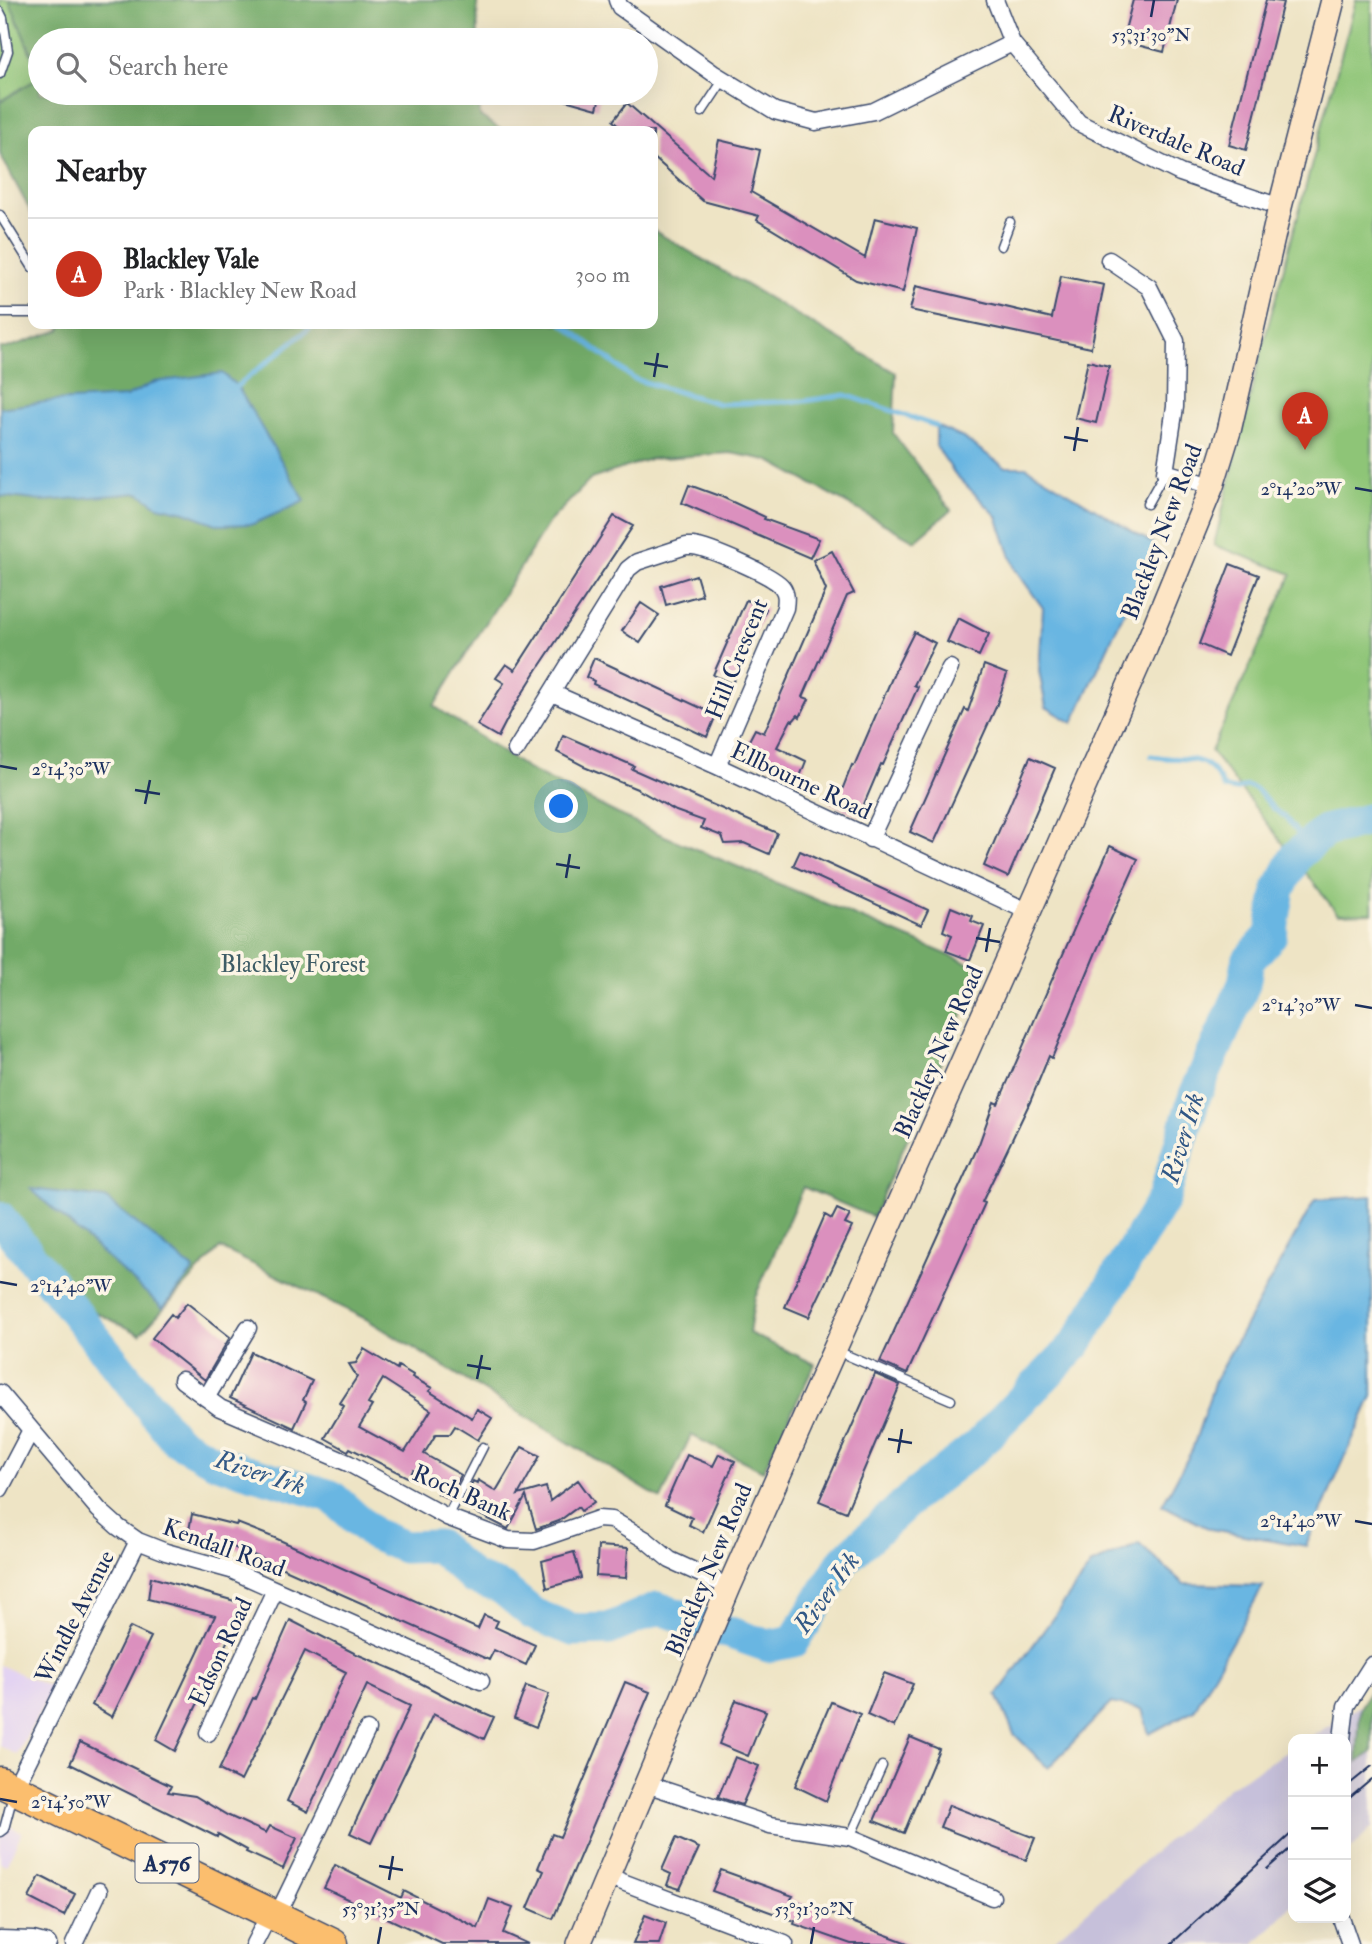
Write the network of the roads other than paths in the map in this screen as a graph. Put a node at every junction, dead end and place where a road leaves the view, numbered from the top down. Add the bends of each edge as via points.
1 (617, 0) edge
2 (995, 0) edge
3 (1334, 0) edge
4 (0, 12) edge
5 (650, 28) edge
6 (658, 33) edge
7 (1012, 43) junction
8 (0, 74) edge
9 (724, 79) junction
10 (702, 112) dead end
11 (1280, 207) junction
12 (0, 215) edge
13 (1010, 222) dead end
14 (1000, 246) dead end
15 (28, 260) edge
16 (1110, 260) dead end
17 (0, 313) edge
18 (28, 313) edge
19 (1165, 472) junction
20 (1212, 486) junction
21 (1147, 504) dead end
22 (950, 668) dead end
23 (552, 693) junction
24 (516, 750) dead end
25 (717, 766) junction
26 (870, 839) junction
27 (1029, 912) junction
28 (248, 1328) dead end
29 (835, 1350) junction
30 (182, 1380) dead end
31 (0, 1394) edge
32 (206, 1398) junction
33 (951, 1400) dead end
34 (31, 1430) junction
35 (483, 1447) dead end
36 (0, 1489) edge
37 (447, 1517) junction
38 (138, 1541) junction
39 (729, 1587) junction
40 (275, 1590) junction
41 (1372, 1665) edge
42 (481, 1681) dead end
43 (367, 1730) dead end
44 (208, 1734) dead end
45 (1343, 1734) edge
46 (882, 1766) dead end
47 (646, 1784) junction
48 (7, 1786) edge
49 (0, 1832) edge
50 (849, 1837) junction
51 (607, 1876) junction
52 (99, 1891) dead end
53 (992, 1897) dead end
54 (273, 1915) junction
55 (1342, 1923) edge
56 (0, 1939) edge
57 (47, 1944) edge
58 (74, 1944) edge
59 (254, 1944) edge
60 (333, 1944) edge
61 (579, 1944) edge
62 (785, 1944) edge
63 (1350, 1944) edge

1 - 5 street
2 - 7 street, Riverdale Road
3 - 11 street, Blackley New Road
4 - 8 lane via 8,51
6 - 9 street
7 - 9 street via 874,111 816,122 775,111
7 - 11 street, Riverdale Road via 1079,123 1180,173
9 - 10 lane
11 - 20 street, Blackley New Road
12 - 15 lane
13 - 14 lane
16 - 19 street via 1149,287 1176,341 1175,407
17 - 18 lane
19 - 20 street
19 - 21 lane
20 - 27 street, Blackley New Road
22 - 26 street
23 - 24 street, Hill Crescent
23 - 25 street, Ellbourne Road
23 - 25 street, Hill Crescent via 628,569 637,562 693,546 768,576 783,588 785,608
25 - 26 street, Ellbourne Road
26 - 27 street, Ellbourne Road
27 - 29 street, Blackley New Road
28 - 32 street
29 - 33 lane
29 - 39 street, Blackley New Road
30 - 32 street, Roch Bank
31 - 34 street, Kendall Road
32 - 37 street, Roch Bank via 348,1463
34 - 36 street
34 - 38 street, Kendall Road via 99,1510
35 - 37 lane
37 - 39 street, Roch Bank via 508,1540 534,1541 598,1519 612,1520 670,1560
38 - 40 street, Kendall Road via 231,1570
38 - 48 street, Windle Avenue
39 - 47 street, Blackley New Road
40 - 42 street, Kendall Road
40 - 44 street, Edson Road
41 - 45 street via 1346,1706
43 - 54 street
46 - 50 lane
47 - 50 street via 770,1825
47 - 51 street, Blackley New Road
48 - 49 lane via 5,1829
48 - 54 highway, A576
50 - 53 street
51 - 61 street, Blackley New Road
51 - 62 street
52 - 58 street
54 - 59 street
54 - 60 highway, A576
55 - 63 street
56 - 57 street

